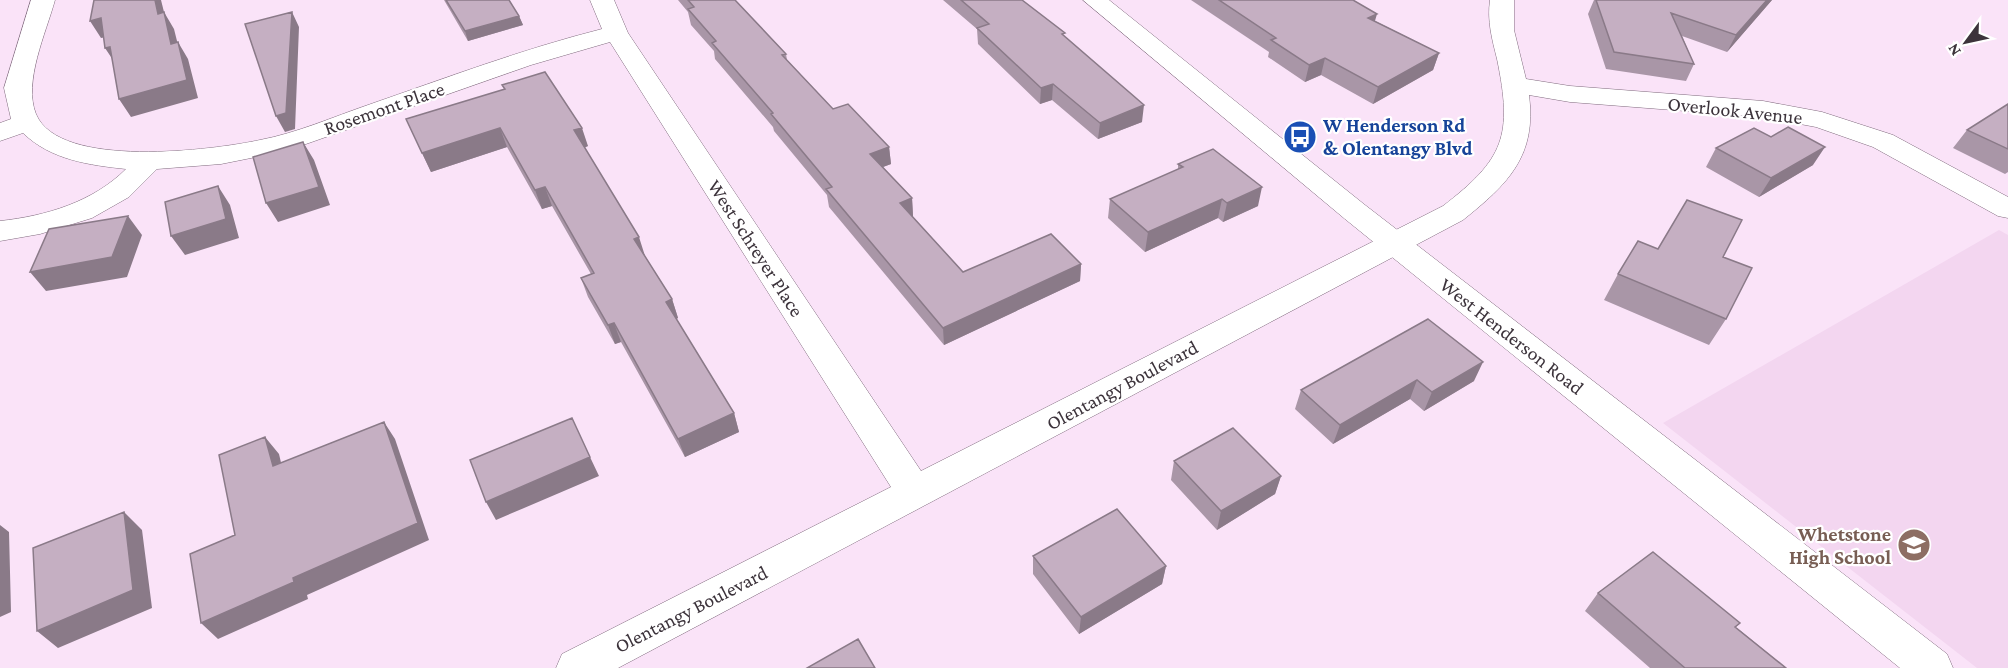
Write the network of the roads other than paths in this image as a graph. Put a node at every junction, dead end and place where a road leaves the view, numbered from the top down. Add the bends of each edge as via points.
1 (43, 0) edge
2 (602, 0) edge
3 (1095, 0) edge
4 (1502, 0) edge
5 (616, 33) junction
6 (1515, 85) junction
7 (27, 122) junction
8 (0, 133) edge
9 (148, 162) junction
10 (2008, 209) edge
11 (0, 231) edge
12 (1396, 244) junction
13 (915, 493) junction
14 (577, 668) edge
15 (1932, 668) edge

1 - 7 street via 17,88
2 - 5 street, West Schreyer Place
3 - 12 street, West Henderson Road
4 - 6 street, Olentangy Boulevard via 1499,16
5 - 9 street, Rosemont Place via 560,47 307,135 246,152
5 - 13 street, West Schreyer Place
6 - 10 street, Overlook Avenue via 1570,94 1762,109 1822,120 1883,141
6 - 12 street, Olentangy Boulevard via 1520,119 1502,169 1483,191 1453,213
7 - 8 street
7 - 9 street, Rosemont Place via 46,138 80,153
9 - 11 street via 126,184 85,208 35,225
12 - 13 street, Olentangy Boulevard
12 - 15 street, West Henderson Road
13 - 14 street, Olentangy Boulevard

